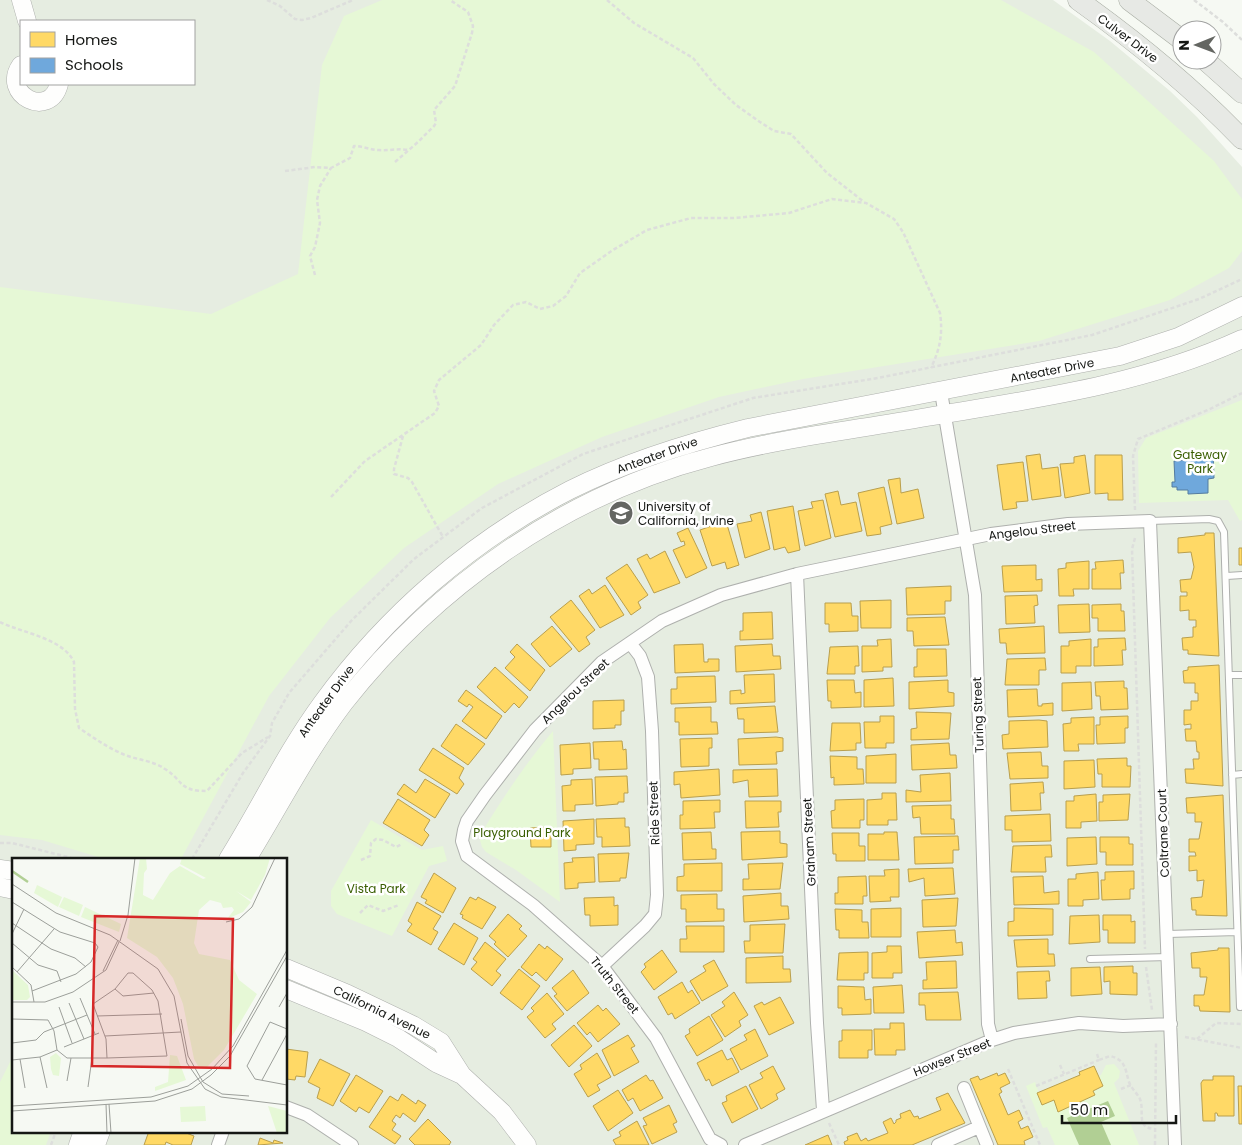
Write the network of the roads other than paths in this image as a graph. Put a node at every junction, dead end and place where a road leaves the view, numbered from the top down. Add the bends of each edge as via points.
1 (21, 0) edge
2 (1078, 0) edge
3 (1129, 0) edge
4 (27, 20) edge
5 (1172, 32) edge
6 (20, 66) edge
7 (1217, 70) edge
8 (59, 85) edge
9 (1242, 93) edge
10 (1242, 139) edge
11 (1242, 306) edge
12 (1242, 339) edge
13 (941, 392) junction
14 (946, 414) junction
15 (1150, 521) junction
16 (967, 539) junction
17 (798, 574) junction
18 (1242, 575) edge
19 (1227, 576) junction
20 (630, 643) junction
21 (1242, 674) edge
22 (1229, 675) junction
23 (1242, 774) edge
24 (1232, 775) junction
25 (464, 830) joint
26 (229, 858) edge
27 (248, 858) edge
28 (1239, 873) edge
29 (1237, 932) junction
30 (1168, 934) junction
31 (1168, 957) junction
32 (1090, 959) dead end
33 (602, 966) junction
34 (288, 969) edge
35 (1240, 972) edge
36 (288, 990) edge
37 (1240, 1007) dead end
38 (1172, 1024) junction
39 (992, 1040) junction
40 (462, 1075) junction
41 (964, 1088) dead end
42 (288, 1108) edge
43 (824, 1110) junction
44 (979, 1127) junction
45 (83, 1132) edge
46 (101, 1132) edge
47 (224, 1132) edge
48 (78, 1145) edge
49 (96, 1145) edge
50 (218, 1145) edge
51 (352, 1145) edge
52 (527, 1145) edge
53 (721, 1145) edge
54 (745, 1145) edge
55 (938, 1145) edge
56 (987, 1145) edge
57 (1175, 1145) edge

1 - 4 main road
2 - 10 main road, Culver Drive via 1173,73
3 - 5 main road
6 - 8 main road via 15,82 18,92 26,99 48,100
7 - 9 main road
11 - 13 main road, Anteater Drive via 1149,348
12 - 14 main road, Anteater Drive via 1204,357 1158,372 1033,401
13 - 14 street, Turing Street
13 - 26 main road, Anteater Drive via 748,428 691,442 636,461 570,490 500,531 421,593 345,673 298,738
14 - 16 street, Turing Street
14 - 27 main road, Anteater Drive via 764,444 708,458 624,486 530,535 427,612 371,671 322,733
15 - 16 street, Angelou Street via 1030,528
15 - 19 lane, Angelou Street via 1218,521 1224,532
15 - 30 street, Coltrane Court
16 - 17 street, Angelou Street
16 - 39 street, Turing Street via 975,595 988,1024
17 - 20 street, Angelou Street via 721,595 662,621
17 - 43 street, Graham Street via 817,1023
18 - 19 lane
19 - 22 lane, Angelou Street
20 - 25 street, Angelou Street via 602,662 535,730 485,795
20 - 33 street, Ride Street via 640,656 648,677 657,895 654,914 645,926
21 - 22 lane
22 - 24 lane, Angelou Street
23 - 24 lane
24 - 28 lane, Angelou Street
25 - 33 street, Truth Street via 462,841 467,856 533,904
28 - 29 lane, Angelou Street
29 - 30 lane
29 - 35 lane, Angelou Street
30 - 31 street, Coltrane Court
31 - 32 lane
31 - 38 street, Coltrane Court
33 - 53 street, Truth Street via 656,1038 710,1139
34 - 40 main road, California Avenue via 413,1025 441,1042
35 - 37 lane, Angelou Street
36 - 40 main road, California Avenue via 366,1022
38 - 39 street, Howser Street via 1080,1024 1014,1033
38 - 57 street, Coltrane Court
39 - 43 street, Howser Street
40 - 52 main road, California Avenue via 502,1112
41 - 44 street
42 - 51 street via 307,1115
43 - 54 street, Howser Street
44 - 55 street
44 - 56 street
45 - 48 main road
46 - 49 main road
47 - 50 street

